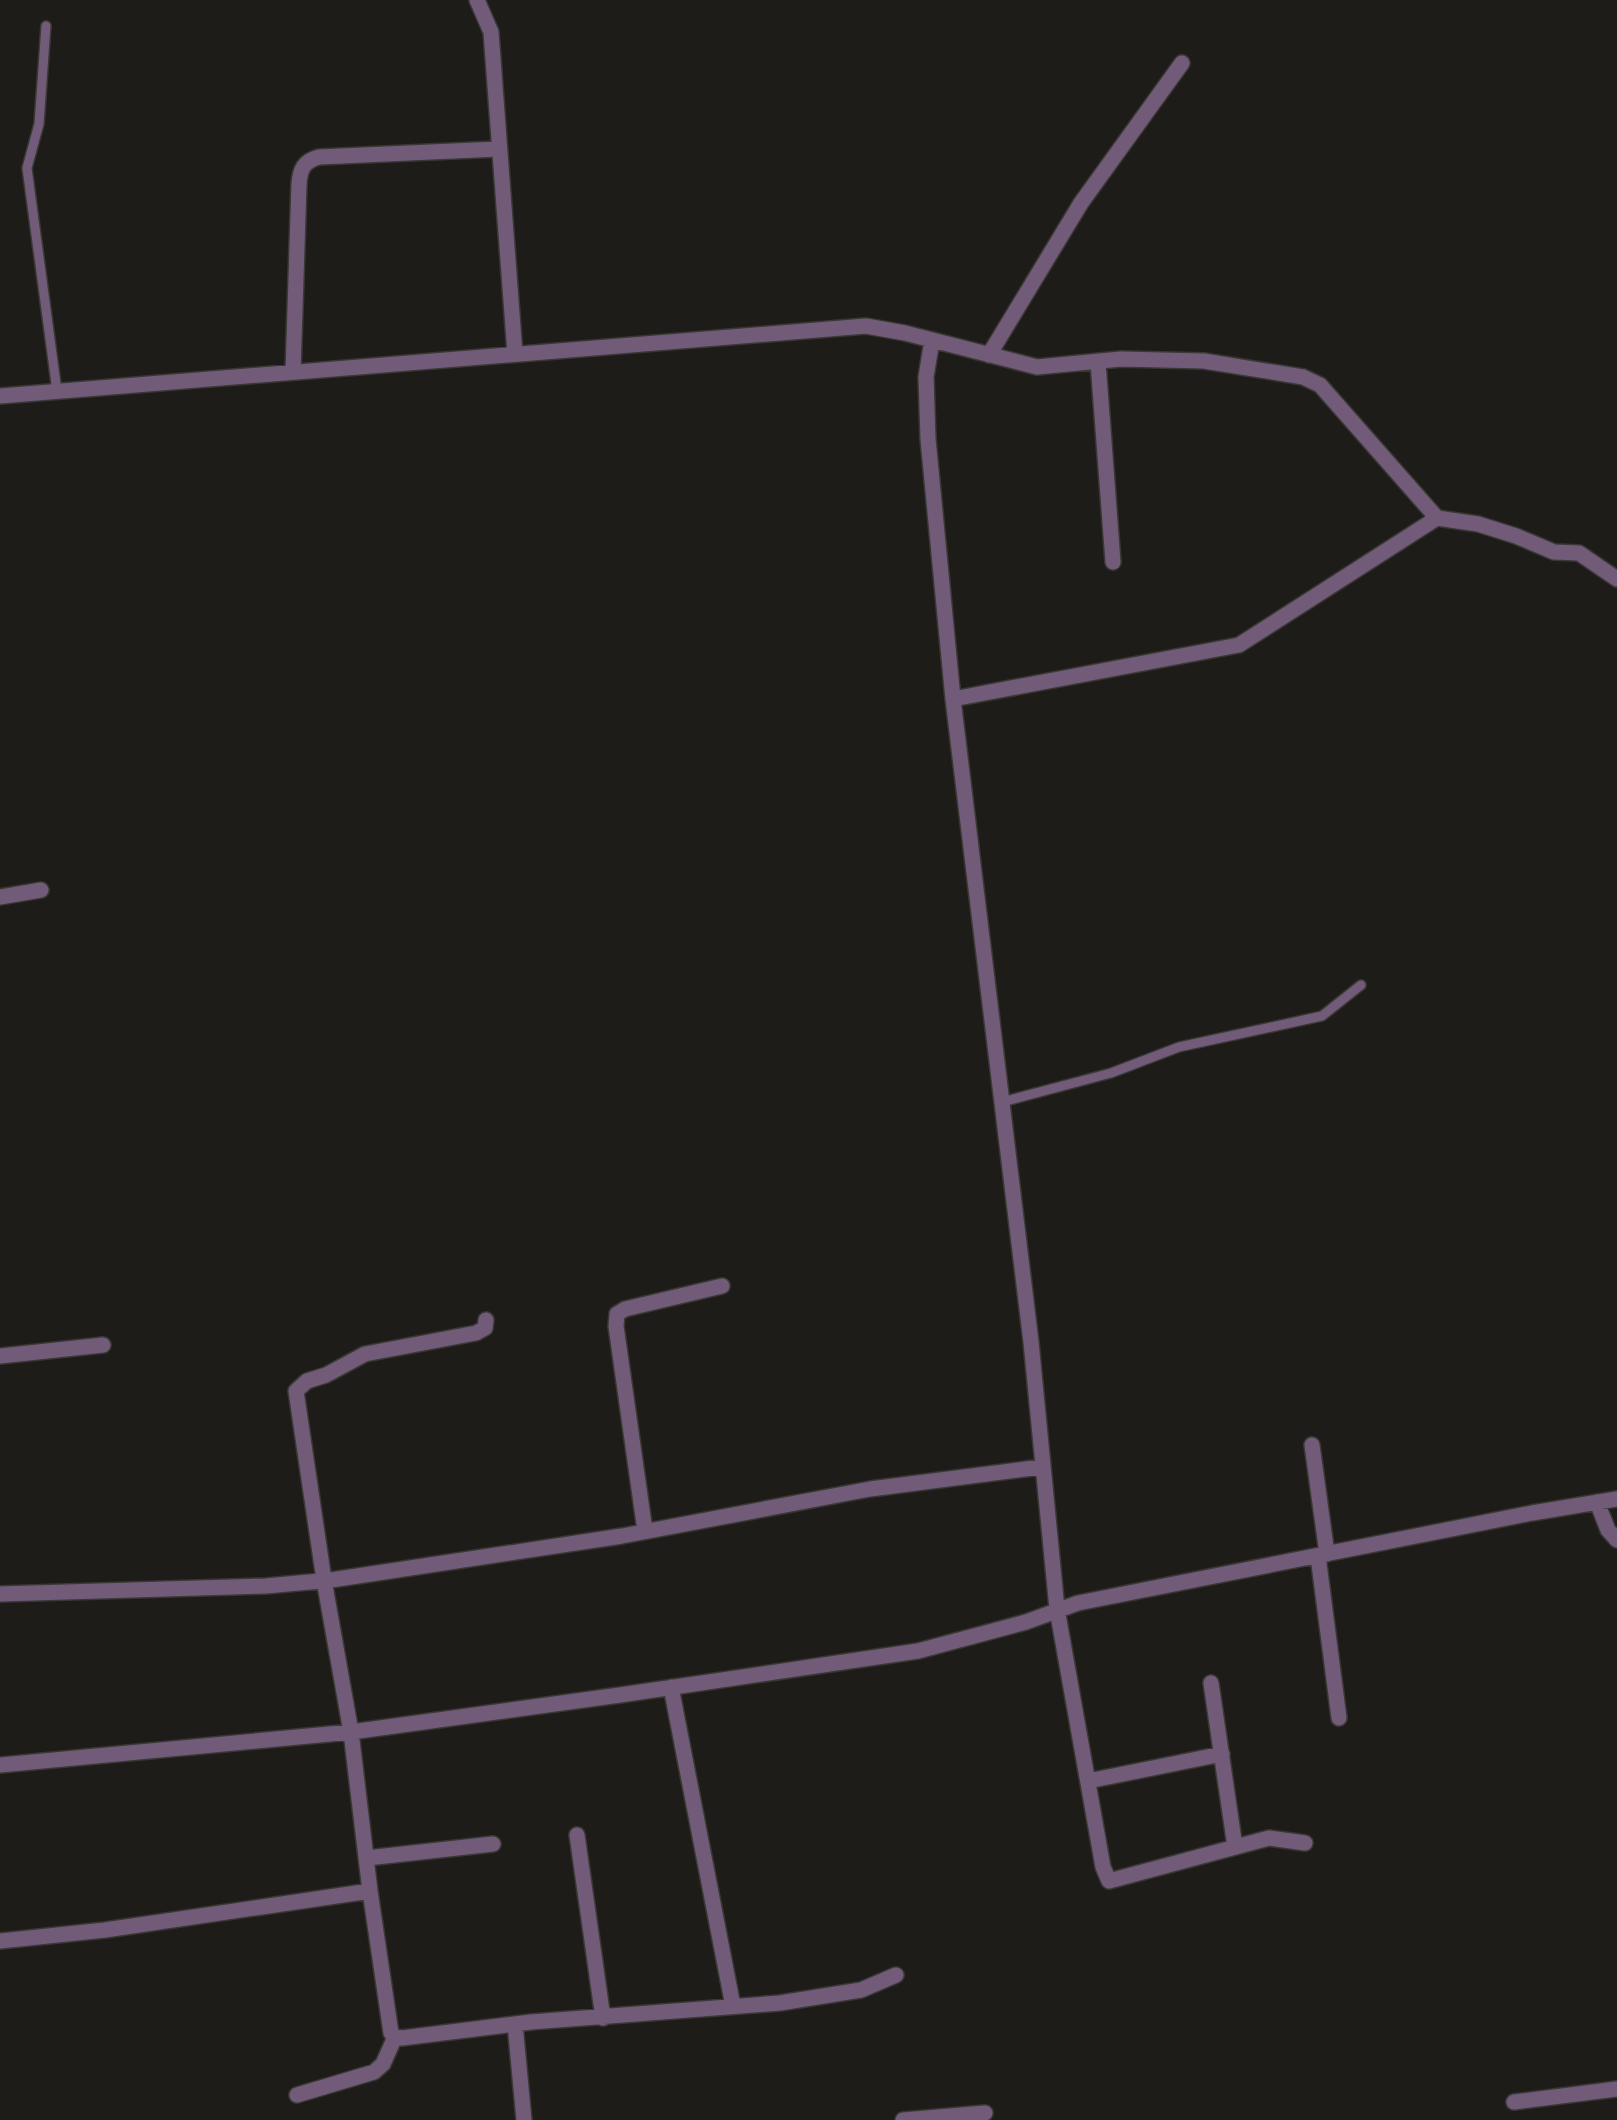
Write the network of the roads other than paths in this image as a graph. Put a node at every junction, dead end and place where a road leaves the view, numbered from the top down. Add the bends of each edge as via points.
1 (477, 0) edge
2 (46, 26) dead end
3 (1182, 63) dead end
4 (498, 149) junction
5 (932, 340) junction
6 (515, 354) junction
7 (989, 355) junction
8 (1098, 362) junction
9 (293, 372) junction
10 (57, 391) junction
11 (0, 396) edge
12 (1437, 518) junction
13 (1113, 562) dead end
14 (1617, 579) edge
15 (953, 699) junction
16 (41, 890) dead end
17 (0, 897) edge
18 (1360, 985) dead end
19 (1002, 1102) junction
20 (722, 1286) dead end
21 (486, 1320) dead end
22 (103, 1345) dead end
23 (0, 1356) edge
24 (1312, 1445) dead end
25 (1041, 1467) junction
26 (1617, 1499) edge
27 (1597, 1502) junction
28 (645, 1532) junction
29 (1617, 1540) edge
30 (1322, 1555) junction
31 (324, 1580) junction
32 (0, 1594) edge
33 (1057, 1609) junction
34 (1211, 1683) dead end
35 (671, 1687) junction
36 (1339, 1718) dead end
37 (351, 1732) junction
38 (1222, 1754) junction
39 (0, 1765) edge
40 (1088, 1781) junction
41 (577, 1835) dead end
42 (1305, 1843) dead end
43 (493, 1844) dead end
44 (1235, 1847) junction
45 (367, 1858) junction
46 (370, 1891) junction
47 (0, 1941) edge
48 (896, 1975) dead end
49 (733, 2006) junction
50 (603, 2018) junction
51 (515, 2024) junction
52 (395, 2037) junction
53 (1617, 2089) edge
54 (297, 2095) dead end
55 (1514, 2102) dead end
56 (986, 2113) dead end
57 (524, 2120) edge
58 (903, 2120) edge

1 - 4 street via 491,32
2 - 10 lane via 39,124 27,168
3 - 7 street via 1081,203
4 - 6 street
4 - 9 street via 319,157 304,165 299,184
5 - 6 street via 866,326
5 - 7 street
5 - 15 street via 926,377 928,439
6 - 9 street
7 - 8 street via 1037,367
8 - 12 street via 1204,361 1312,380
8 - 13 street
9 - 10 street
10 - 11 street
12 - 14 street via 1478,524 1554,552 1579,553
12 - 15 street via 1239,645
15 - 19 street
16 - 17 street
18 - 19 lane via 1322,1016 1179,1047 1111,1073
19 - 25 street
20 - 28 street via 617,1314
21 - 31 street via 484,1328 476,1333 365,1354 307,1381 297,1391
22 - 23 street
24 - 30 street
25 - 28 street via 870,1489
25 - 33 street
26 - 27 street
27 - 29 street via 1608,1530
27 - 30 street
28 - 31 street
30 - 33 street
30 - 36 street
31 - 32 street via 266,1586
31 - 37 street
33 - 35 street via 1026,1622 918,1651
33 - 40 street
34 - 38 street
35 - 37 street
35 - 49 street
37 - 39 street
37 - 45 street
38 - 40 street
38 - 44 street
40 - 44 street via 1108,1881
41 - 50 street
42 - 44 street via 1269,1838
43 - 45 street
45 - 46 street
46 - 47 street via 105,1930
46 - 52 street via 388,2026
48 - 49 street via 861,1990 827,1997
49 - 50 street
50 - 51 street
51 - 52 street
51 - 57 street
52 - 54 street via 383,2064 374,2072
53 - 55 street
56 - 58 street

